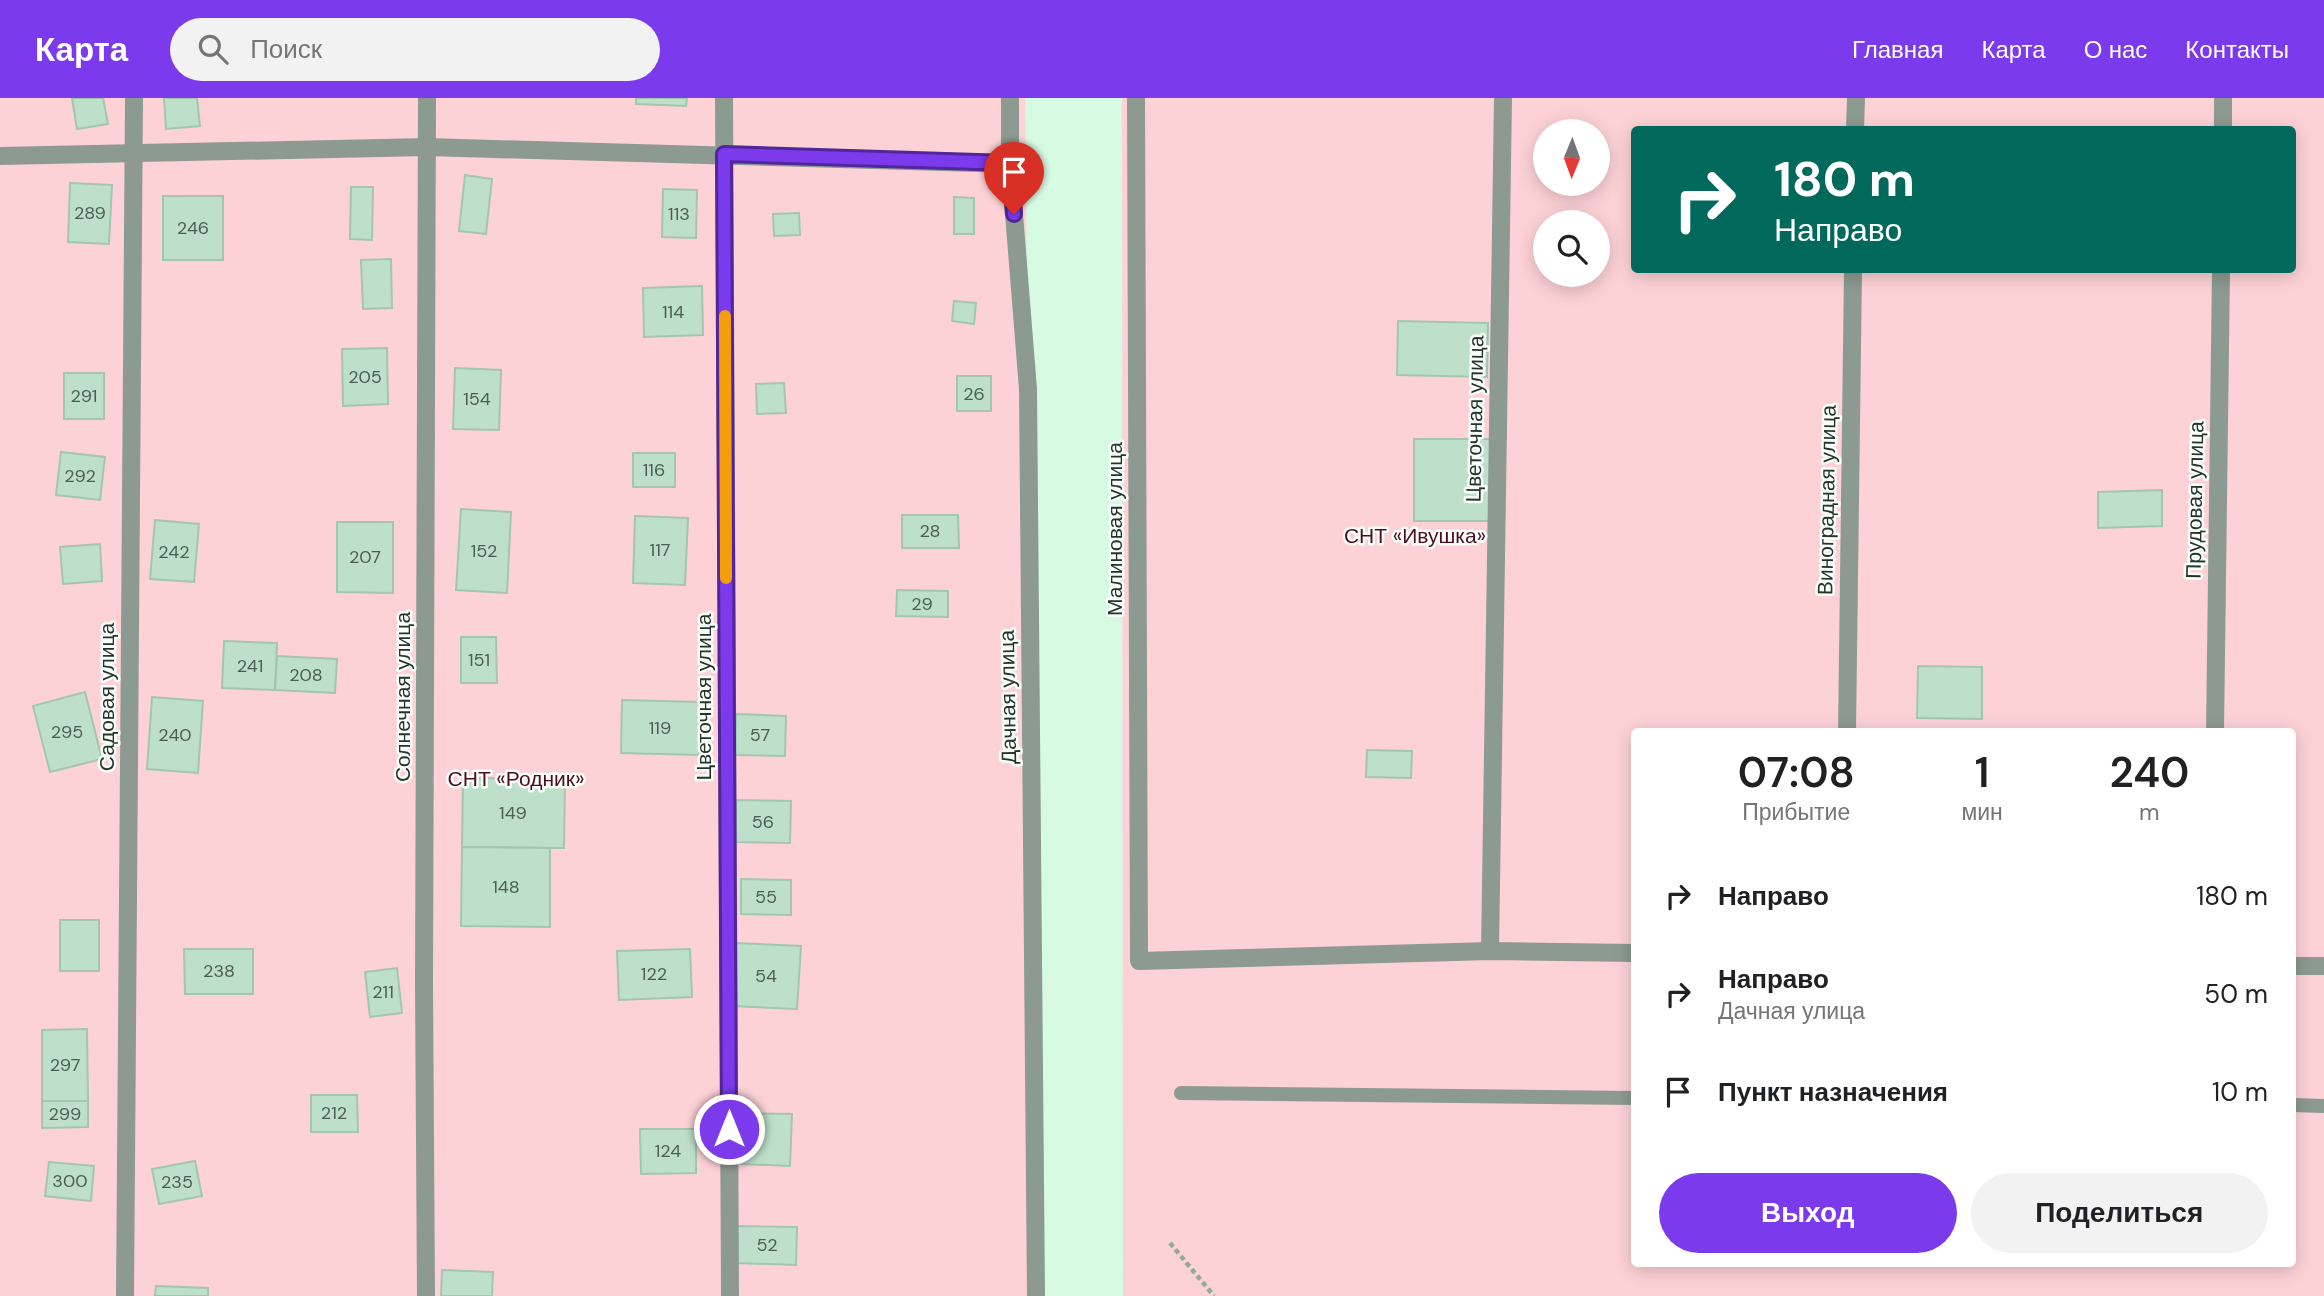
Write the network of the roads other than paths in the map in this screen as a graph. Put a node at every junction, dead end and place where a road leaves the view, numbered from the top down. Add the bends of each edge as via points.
1 (134, 98) edge
2 (427, 98) edge
3 (724, 98) edge
4 (1010, 98) edge
5 (1136, 98) edge
6 (1503, 98) edge
7 (1856, 98) edge
8 (2223, 98) edge
9 (1855, 126) edge
10 (2223, 126) edge
11 (427, 147) junction
12 (135, 152) junction
13 (724, 154) junction
14 (0, 156) edge
15 (1010, 163) junction
16 (1853, 273) edge
17 (2221, 273) edge
18 (1847, 728) edge
19 (2215, 728) edge
20 (1490, 951) junction
21 (1631, 953) edge
22 (2296, 966) edge
23 (2324, 966) edge
24 (1181, 1093) dead end
25 (1631, 1098) edge
26 (2296, 1105) edge
27 (2324, 1106) edge
28 (125, 1296) edge
29 (426, 1296) edge
30 (730, 1296) edge
31 (1036, 1296) edge

1 - 12 street, Садовая улица
2 - 11 street, Солнечная улица
3 - 13 street, Цветочная улица
4 - 15 street, Дачная улица
5 - 20 street, Малиновая улица via 1139,961
6 - 20 street, Цветочная улица
7 - 9 street
8 - 10 street
11 - 12 street
11 - 13 street
11 - 29 street, Солнечная улица
12 - 14 street
12 - 28 street, Садовая улица
13 - 15 street
13 - 30 street, Цветочная улица
15 - 31 street, Дачная улица via 1028,389
16 - 18 street, Виноградная улица
17 - 19 street, Прудовая улица
20 - 21 street
22 - 23 street
24 - 25 lane
26 - 27 lane

